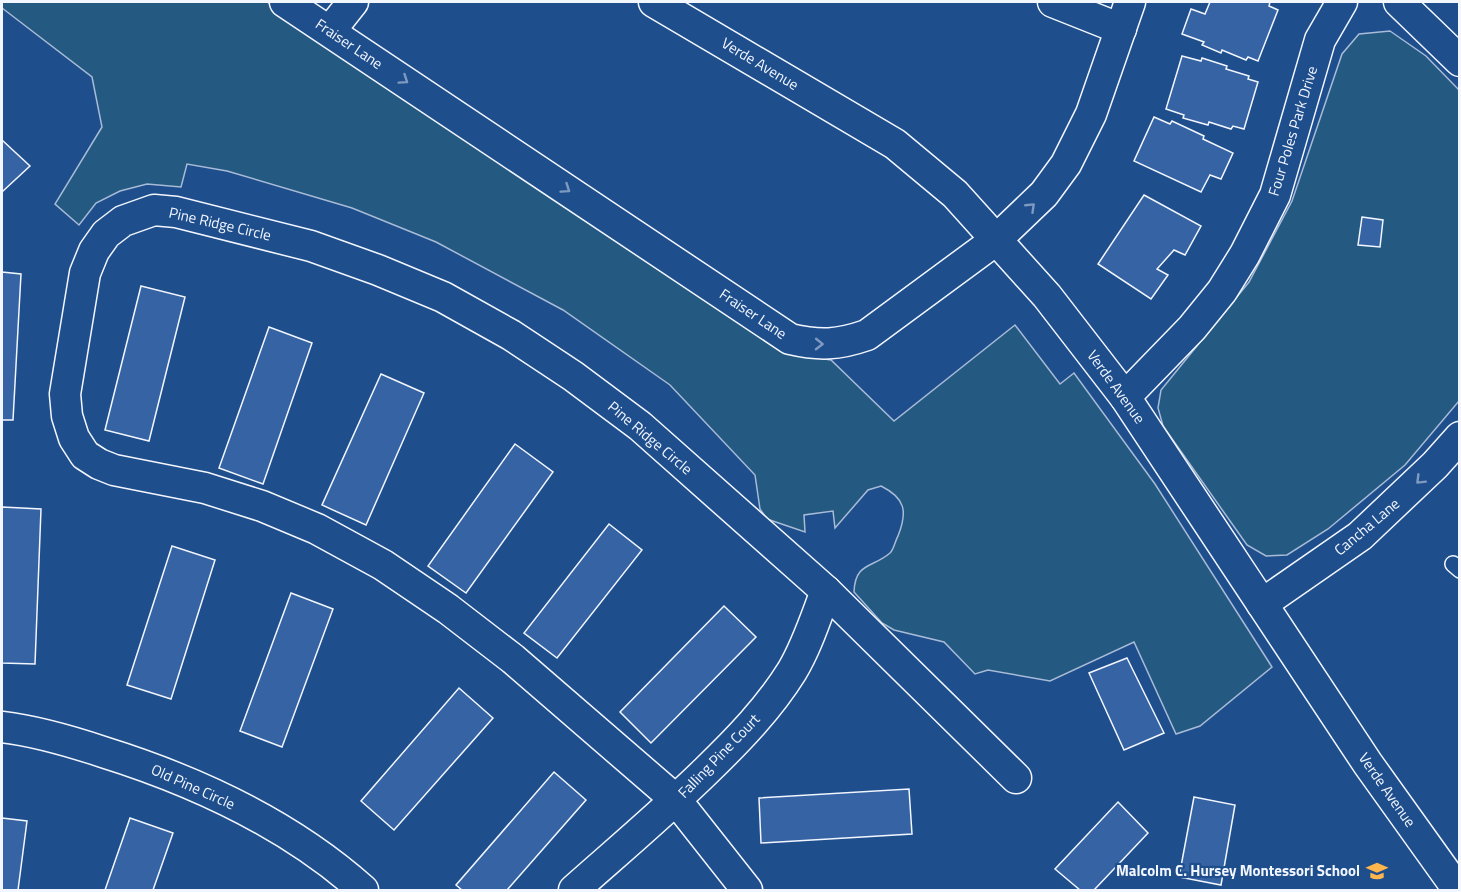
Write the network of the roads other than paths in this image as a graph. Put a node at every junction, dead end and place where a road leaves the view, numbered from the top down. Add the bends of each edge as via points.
1 (285, 2) edge
2 (353, 2) edge
3 (654, 2) edge
4 (1053, 2) edge
5 (1130, 2) edge
6 (1342, 2) edge
7 (1399, 2) edge
8 (1121, 29) junction
9 (330, 31) junction
10 (1460, 61) edge
11 (996, 240) junction
12 (1125, 397) junction
13 (1460, 437) edge
14 (826, 591) junction
15 (1262, 604) junction
16 (2, 728) edge
17 (1016, 778) dead end
18 (676, 801) junction
19 (1460, 890) edge
20 (363, 891) edge
21 (574, 891) edge
22 (747, 891) edge

1 - 9 street, Fraiser Lane
2 - 9 street
3 - 11 street, Verde Avenue via 895,144 955,194
4 - 8 street
5 - 8 street, Fraiser Lane
6 - 12 street, Four Poles Park Drive via 1320,40 1275,195 1245,254 1192,328
7 - 10 street
11 -> 8 street, Fraiser Lane via 1044,194 1066,164 1091,114
9 -> 11 street, Fraiser Lane via 790,339 814,344 842,343 867,335
11 - 12 street, Verde Avenue via 1047,296
12 - 15 street, Verde Avenue
13 -> 15 street, Cancha Lane via 1360,536
14 - 17 street, Pine Ridge Circle
14 - 18 street, Falling Pine Court via 793,669 772,700
14 - 18 street, Pine Ridge Circle via 640,426 511,335 443,297 311,246 176,212 154,210 123,221 106,234 84,273 65,394 74,438 85,455 114,470 205,488 262,506 317,529 383,565 513,659
15 - 19 street, Verde Avenue via 1368,764
16 - 20 street, Old Pine Circle via 64,739 171,775 231,802 289,836
18 - 21 street, Falling Pine Court
18 - 22 street, Pine Ridge Circle

